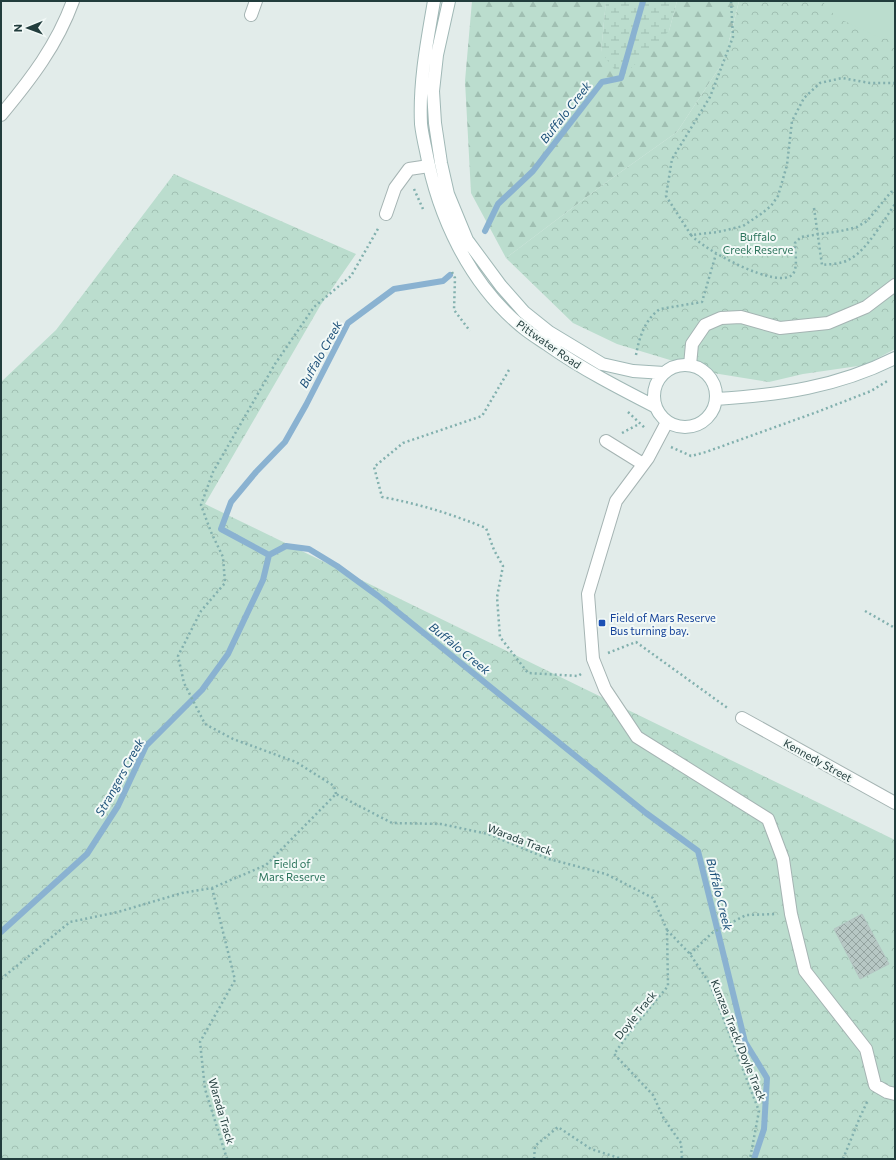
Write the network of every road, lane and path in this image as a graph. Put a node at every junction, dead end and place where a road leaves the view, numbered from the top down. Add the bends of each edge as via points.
1 (72, 1) edge
2 (256, 1) edge
3 (434, 1) edge
4 (449, 1) edge
5 (731, 1) edge
6 (250, 15) dead end
7 (895, 83) edge
8 (1, 115) edge
9 (429, 166) junction
10 (895, 191) edge
11 (895, 204) edge
12 (814, 208) dead end
13 (386, 214) joint
14 (818, 234) junction
15 (691, 235) junction
16 (716, 254) junction
17 (895, 285) edge
18 (895, 358) edge
19 (690, 365) junction
20 (509, 370) dead end
21 (633, 372) junction
22 (664, 373) junction
23 (895, 377) edge
24 (630, 394) junction
25 (716, 399) junction
26 (656, 407) junction
27 (667, 422) junction
28 (639, 424) dead end
29 (606, 441) dead end
30 (677, 451) dead end
31 (643, 464) junction
32 (864, 611) dead end
33 (895, 628) edge
34 (594, 661) junction
35 (742, 718) joint
36 (336, 794) junction
37 (895, 803) edge
38 (212, 888) junction
39 (791, 914) junction
40 (667, 930) junction
41 (690, 954) junction
42 (1, 978) edge
43 (876, 1085) junction
44 (895, 1094) edge
45 (227, 1159) edge
46 (534, 1159) edge
47 (622, 1159) edge
48 (682, 1159) edge
49 (750, 1159) edge
50 (843, 1159) edge

1 - 8 main road via 51,49 27,84
2 - 6 main road
3 - 9 main road, Pittwater Road via 424,56 421,92 421,126
4 - 21 main road, Pittwater Road via 437,55 433,91 435,123 448,194 467,240 524,312 549,332 602,364
5 - 15 path via 733,37 710,97 672,160 666,196
7 - 15 path via 870,83 842,78 820,83 804,98 792,120 787,165 778,196 771,206 743,226
9 - 13 main road via 410,169 395,188
9 - 24 main road, Pittwater Road via 451,231 470,267 494,299 521,326 564,356
10 - 14 path via 891,192 867,221 857,227
11 - 14 path via 860,252 849,260 822,265
12 - 14 path
13 - 36 path via 351,276 314,307 274,364 213,472 201,505 223,557 225,583 200,611 178,656 184,684 205,724 233,739 296,762 334,786
14 - 16 path via 801,237 795,244 796,267 793,274 787,277 769,276 753,271
15 - 16 path
16 - 21 path via 702,302 660,309 655,313 640,336
17 - 19 main road via 866,307 828,323 780,328 741,317 721,318 705,325 692,344
18 - 25 main road via 840,381 792,392
19 - 22 main road via 681,365
19 - 25 main road via 706,374 714,386
20 - 34 path via 482,416 403,443 374,467 382,498 405,501 445,512 486,528 503,566 497,597 500,637 528,673 578,676
21 - 22 main road, Pittwater Road
22 - 26 main road via 655,389
23 - 30 path via 871,391 706,452 691,456
24 - 26 main road, Pittwater Road
24 - 28 path via 623,407
25 - 27 main road via 709,416 702,422 684,427
26 - 27 main road
27 - 31 main road
29 - 31 main road
31 - 34 main road via 616,501 588,594
32 - 33 path
34 - 35 path via 636,642
34 - 39 main road via 605,689 637,736 768,819 783,859
35 - 37 main road, Kennedy Street
36 - 38 path via 266,865
36 - 40 path, Warada Track via 392,823 441,824 488,834 549,859 606,874 653,898
38 - 42 path via 182,893 118,912 70,922
38 - 45 path, Warada Track via 235,980 200,1042 205,1089
39 - 41 path via 746,916 712,933
39 - 43 main road via 805,971 866,1049
40 - 41 path, Kunzea Track/Doyle Track
40 - 48 path, Doyle Track via 668,986 614,1054 653,1095 664,1119 681,1144
41 - 49 path, Kunzea Track/Doyle Track via 710,984 759,1111
43 - 44 main road
43 - 50 path
46 - 47 path via 535,1146 558,1126 590,1149

